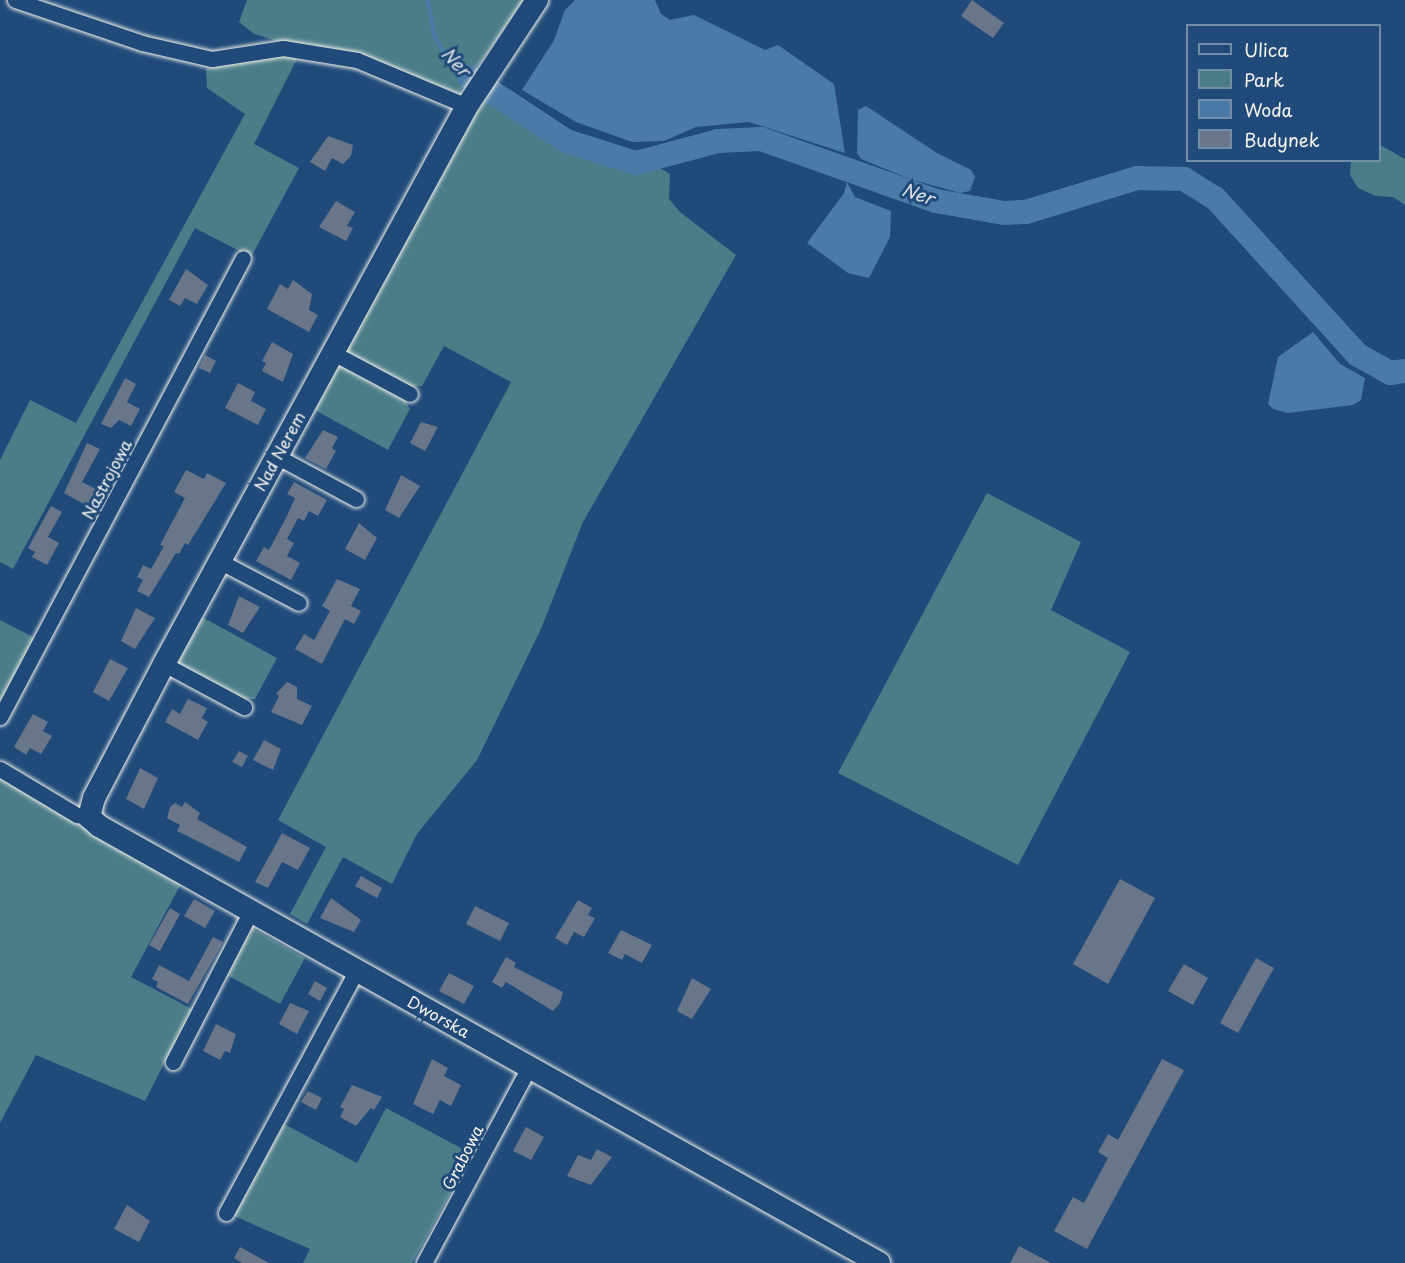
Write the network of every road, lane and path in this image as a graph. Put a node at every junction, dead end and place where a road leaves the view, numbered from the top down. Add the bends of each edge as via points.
1 (15, 0) edge
2 (537, 0) edge
3 (476, 92) junction
4 (243, 258) dead end
5 (333, 353) junction
6 (410, 394) dead end
7 (276, 456) junction
8 (356, 499) dead end
9 (219, 561) junction
10 (299, 603) dead end
11 (164, 664) junction
12 (244, 707) dead end
13 (0, 717) edge
14 (0, 769) edge
15 (89, 817) junction
16 (251, 911) junction
17 (357, 970) junction
18 (173, 1062) dead end
19 (530, 1067) junction
20 (226, 1214) dead end
21 (424, 1263) edge
22 (879, 1263) edge

1 - 3 street via 142,43 212,59 284,48 357,60
2 - 3 street, Nad Nerem
3 - 5 street, Nad Nerem
4 - 13 street, Nastrojowa
5 - 6 street
5 - 7 street, Nad Nerem
7 - 8 street
7 - 9 street, Nad Nerem
9 - 10 street
9 - 11 street, Nad Nerem
11 - 12 street
11 - 15 street, Nad Nerem via 94,798
14 - 15 street, Dworska via 77,815
15 - 16 street, Dworska
16 - 17 street, Dworska
16 - 18 street
17 - 19 street, Dworska
17 - 20 street
19 - 21 street, Grabowa
19 - 22 street, Dworska

